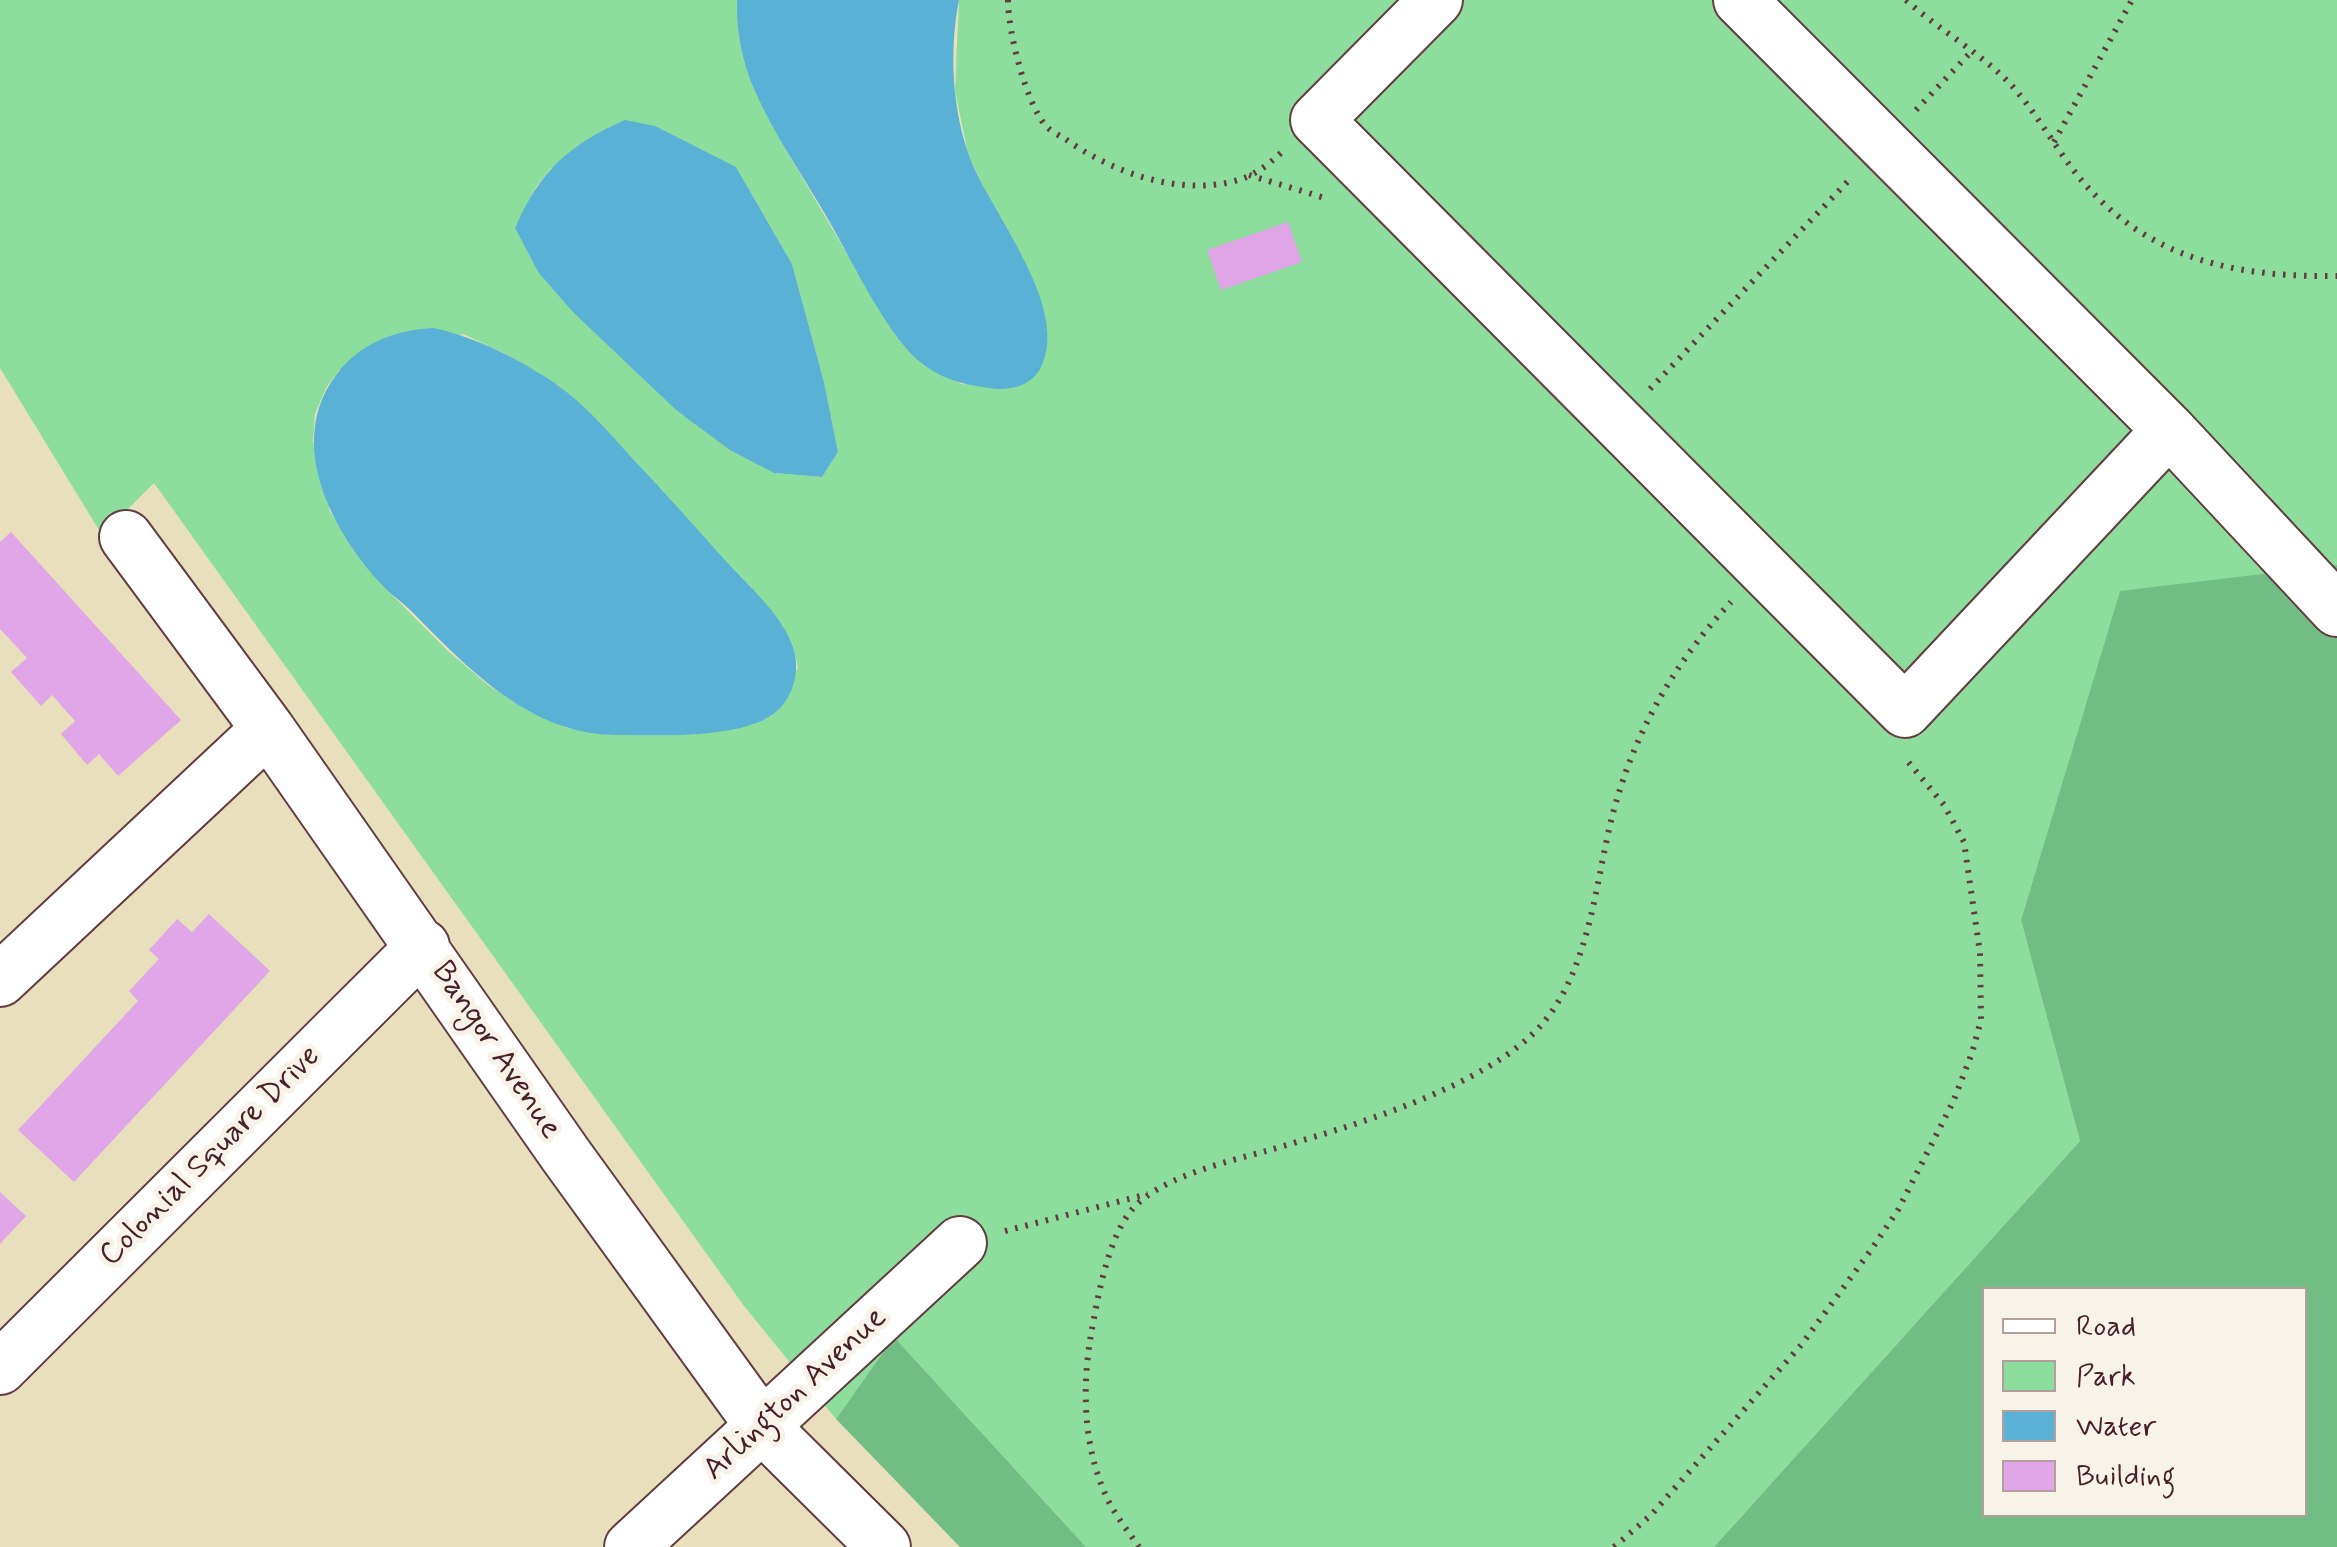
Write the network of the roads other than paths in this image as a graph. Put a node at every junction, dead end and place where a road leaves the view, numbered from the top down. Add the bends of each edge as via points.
1 (1436, 0) edge
2 (1740, 0) edge
3 (2169, 430) junction
4 (126, 536) dead end
5 (2337, 610) edge
6 (268, 729) junction
7 (423, 946) junction
8 (0, 980) edge
9 (960, 1243) road end
10 (0, 1368) edge
11 (762, 1426) junction
12 (631, 1547) edge
13 (884, 1547) edge

1 - 3 street via 1317,120 1904,711
2 - 3 street
3 - 5 street
4 - 6 street, Bangor Avenue
6 - 7 street, Bangor Avenue
6 - 8 street
7 - 10 street, Colonial Square Drive
7 - 11 street, Bangor Avenue
9 - 11 street, Arlington Avenue
11 - 12 street, Arlington Avenue
11 - 13 street, Bangor Avenue

